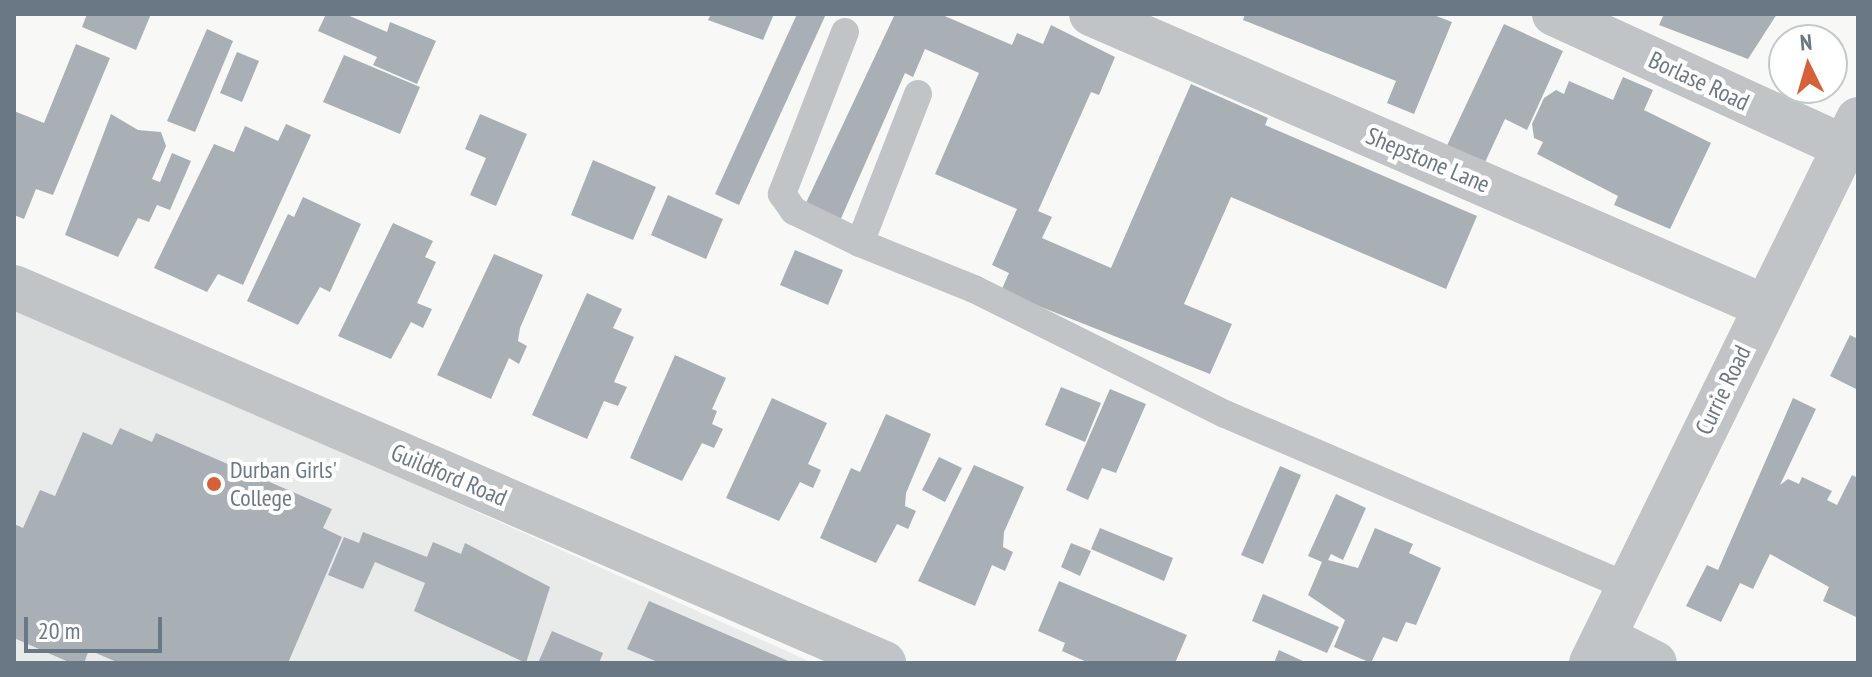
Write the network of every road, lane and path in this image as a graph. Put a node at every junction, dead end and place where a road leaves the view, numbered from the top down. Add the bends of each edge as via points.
1 (1091, 14) edge
2 (1554, 14) edge
3 (845, 32) dead end
4 (918, 94) dead end
5 (1851, 133) edge
6 (860, 243) junction
7 (14, 287) edge
8 (1764, 306) junction
9 (1628, 587) junction
10 (1598, 650) edge
11 (884, 663) edge
12 (1655, 663) edge

1 - 8 street, Shepstone Lane
2 - 5 street, Borlase Road
3 - 6 lane via 782,194 794,211
4 - 6 lane
5 - 8 street, Currie Road
6 - 9 lane via 974,289 1225,414
7 - 11 street, Guildford Road
8 - 9 street, Currie Road
9 - 10 street, Currie Road
10 - 12 street

